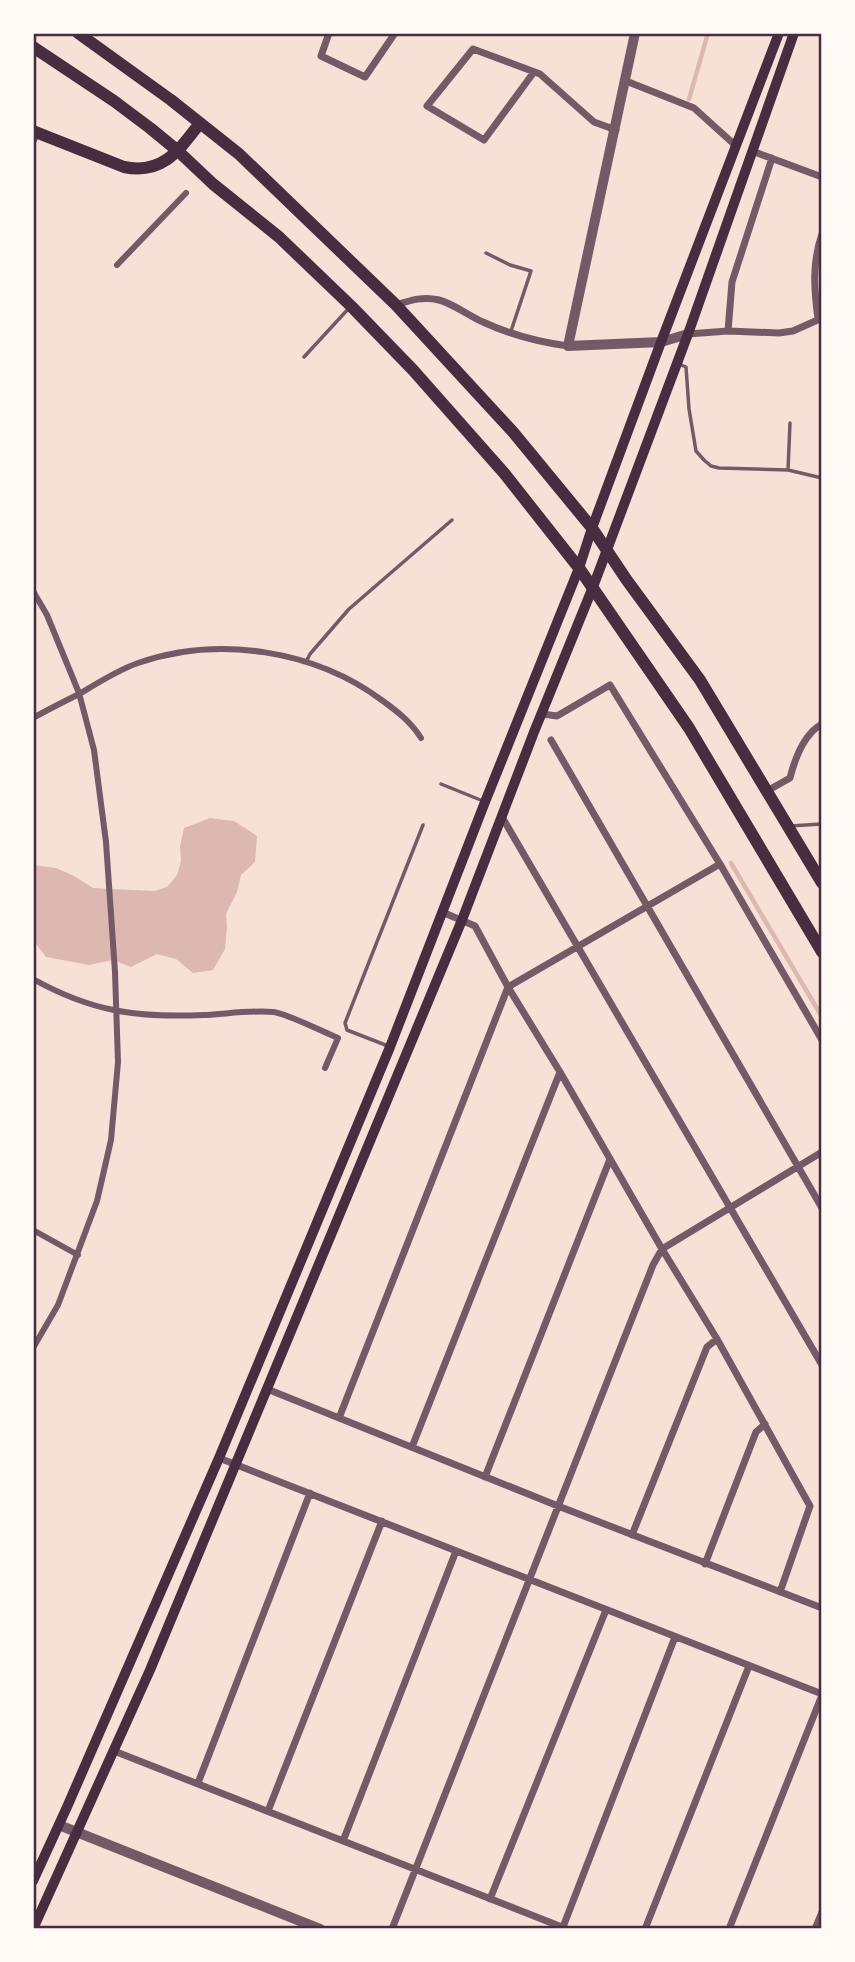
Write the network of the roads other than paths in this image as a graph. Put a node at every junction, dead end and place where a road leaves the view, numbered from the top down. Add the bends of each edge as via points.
1 (78, 33) edge
2 (329, 33) edge
3 (395, 33) edge
4 (635, 33) edge
5 (779, 33) edge
6 (794, 33) edge
7 (33, 47) edge
8 (534, 72) junction
9 (626, 81) junction
10 (200, 122) junction
11 (616, 130) junction
12 (35, 136) edge
13 (735, 145) junction
14 (178, 151) junction
15 (752, 151) junction
16 (772, 158) junction
17 (822, 177) edge
18 (186, 192) dead end
19 (822, 233) edge
20 (486, 253) dead end
21 (117, 265) dead end
22 (396, 305) junction
23 (351, 306) junction
24 (820, 319) edge
25 (728, 331) junction
26 (510, 333) junction
27 (688, 334) junction
28 (661, 342) junction
29 (568, 346) junction
30 (304, 357) dead end
31 (677, 362) junction
32 (790, 423) dead end
33 (788, 470) junction
34 (822, 478) edge
35 (452, 520) dead end
36 (592, 528) junction
37 (606, 550) junction
38 (579, 568) junction
39 (593, 587) junction
40 (33, 591) edge
41 (306, 662) junction
42 (79, 694) junction
43 (542, 714) junction
44 (33, 718) edge
45 (822, 723) edge
46 (421, 738) dead end
47 (551, 740) dead end
48 (441, 784) dead end
49 (767, 791) junction
50 (485, 802) junction
51 (502, 817) junction
52 (822, 824) edge
53 (423, 825) dead end
54 (788, 827) junction
55 (720, 864) junction
56 (822, 883) edge
57 (646, 906) junction
58 (442, 912) junction
59 (462, 920) junction
60 (576, 946) junction
61 (822, 952) edge
62 (33, 979) edge
63 (508, 986) junction
64 (116, 1012) junction
65 (822, 1040) edge
66 (390, 1047) junction
67 (326, 1068) dead end
68 (560, 1072) junction
69 (822, 1152) edge
70 (610, 1159) junction
71 (798, 1166) junction
72 (729, 1207) junction
73 (822, 1208) edge
74 (33, 1230) edge
75 (662, 1249) junction
76 (78, 1255) junction
77 (717, 1339) junction
78 (33, 1348) edge
79 (822, 1365) edge
80 (267, 1389) junction
81 (340, 1418) junction
82 (765, 1424) junction
83 (412, 1447) junction
84 (219, 1458) junction
85 (236, 1465) junction
86 (485, 1476) junction
87 (310, 1493) junction
88 (558, 1507) junction
89 (382, 1521) junction
90 (632, 1535) junction
91 (456, 1550) junction
92 (705, 1564) junction
93 (530, 1580) junction
94 (780, 1592) junction
95 (822, 1608) edge
96 (606, 1610) junction
97 (676, 1637) junction
98 (750, 1666) junction
99 (822, 1694) edge
100 (114, 1751) junction
101 (198, 1783) junction
102 (268, 1811) junction
103 (59, 1825) junction
104 (77, 1833) junction
105 (343, 1841) junction
106 (415, 1870) junction
107 (33, 1881) edge
108 (490, 1899) junction
109 (822, 1912) edge
110 (33, 1928) edge
111 (565, 1928) edge
112 (320, 1929) edge
113 (392, 1929) edge
114 (645, 1929) edge
115 (729, 1929) edge
116 (816, 1929) edge

1 - 10 main road
2 - 3 street via 321,57 365,78
4 - 9 street
5 - 13 main road
6 - 15 main road
7 - 14 main road
8 - 8 street via 473,49 427,106 484,140
8 - 11 street via 594,122
9 - 11 street
9 - 13 street via 694,108
10 - 14 main road
10 - 22 main road
11 - 29 street
12 - 14 main road via 138,170 153,168
13 - 28 main road
14 - 23 main road
15 - 16 street
15 - 27 main road
16 - 17 street
16 - 25 street via 732,282
18 - 21 street
19 - 24 street via 815,254 814,289
20 - 26 lane via 531,271
22 - 26 street via 417,298 440,300
22 - 36 main road via 513,432
23 - 30 lane
23 - 38 main road via 504,473
24 - 25 street via 779,333
25 - 27 street
26 - 29 street
27 - 28 street
27 - 31 main road
28 - 29 street
28 - 36 main road
31 - 33 lane via 686,367 696,451 704,460 719,468
31 - 37 main road
32 - 33 lane
33 - 34 lane
35 - 41 lane via 349,610
36 - 37 main road
36 - 38 main road
37 - 39 main road
37 - 49 main road via 701,680
38 - 39 main road
38 - 50 main road
39 - 43 main road
39 - 61 main road via 689,727
40 - 42 street
41 - 42 street via 233,649 183,653 138,663
41 - 46 street via 371,692 406,718
42 - 44 street
42 - 64 street via 94,750 106,842
43 - 51 main road
43 - 55 street via 557,716 610,685
45 - 49 street via 799,752 790,778
47 - 57 street
48 - 50 lane
49 - 54 main road
50 - 58 main road
51 - 59 main road
51 - 60 street
52 - 54 lane
53 - 66 lane via 345,1023 346,1030
54 - 56 main road
55 - 57 street
55 - 65 street
57 - 60 street
57 - 71 street
58 - 59 street
58 - 66 main road
59 - 63 street via 475,926
59 - 80 main road
60 - 63 street
60 - 72 street
62 - 64 street
63 - 68 street
63 - 81 street
64 - 67 street via 156,1017 275,1012 338,1038
64 - 76 street via 118,1062 111,1140
66 - 84 main road
68 - 70 street
68 - 83 street
69 - 71 street
70 - 75 street
70 - 86 street
71 - 72 street
71 - 73 street
72 - 75 street
72 - 79 street
74 - 76 street
75 - 77 street
75 - 88 street
76 - 78 street via 58,1305
77 - 82 street
77 - 90 street via 707,1347
80 - 81 street
80 - 85 main road
81 - 83 street
82 - 92 street via 756,1432
82 - 94 street via 810,1506
83 - 86 street
84 - 85 street
84 - 103 main road
85 - 87 street
85 - 100 main road
86 - 88 street
87 - 89 street
87 - 101 street
88 - 90 street
88 - 93 street
89 - 91 street
89 - 102 street
90 - 92 street
91 - 93 street
91 - 105 street
92 - 94 street
93 - 96 street
93 - 106 street
94 - 95 street
96 - 97 street
96 - 108 street
97 - 98 street
97 - 111 street
98 - 99 street
98 - 114 street
99 - 115 street
100 - 101 street
100 - 104 main road
101 - 102 street
102 - 105 street
103 - 104 street
103 - 107 main road
104 - 110 main road
104 - 112 street
105 - 106 street
106 - 108 street
106 - 113 street
108 - 111 street
109 - 116 street

